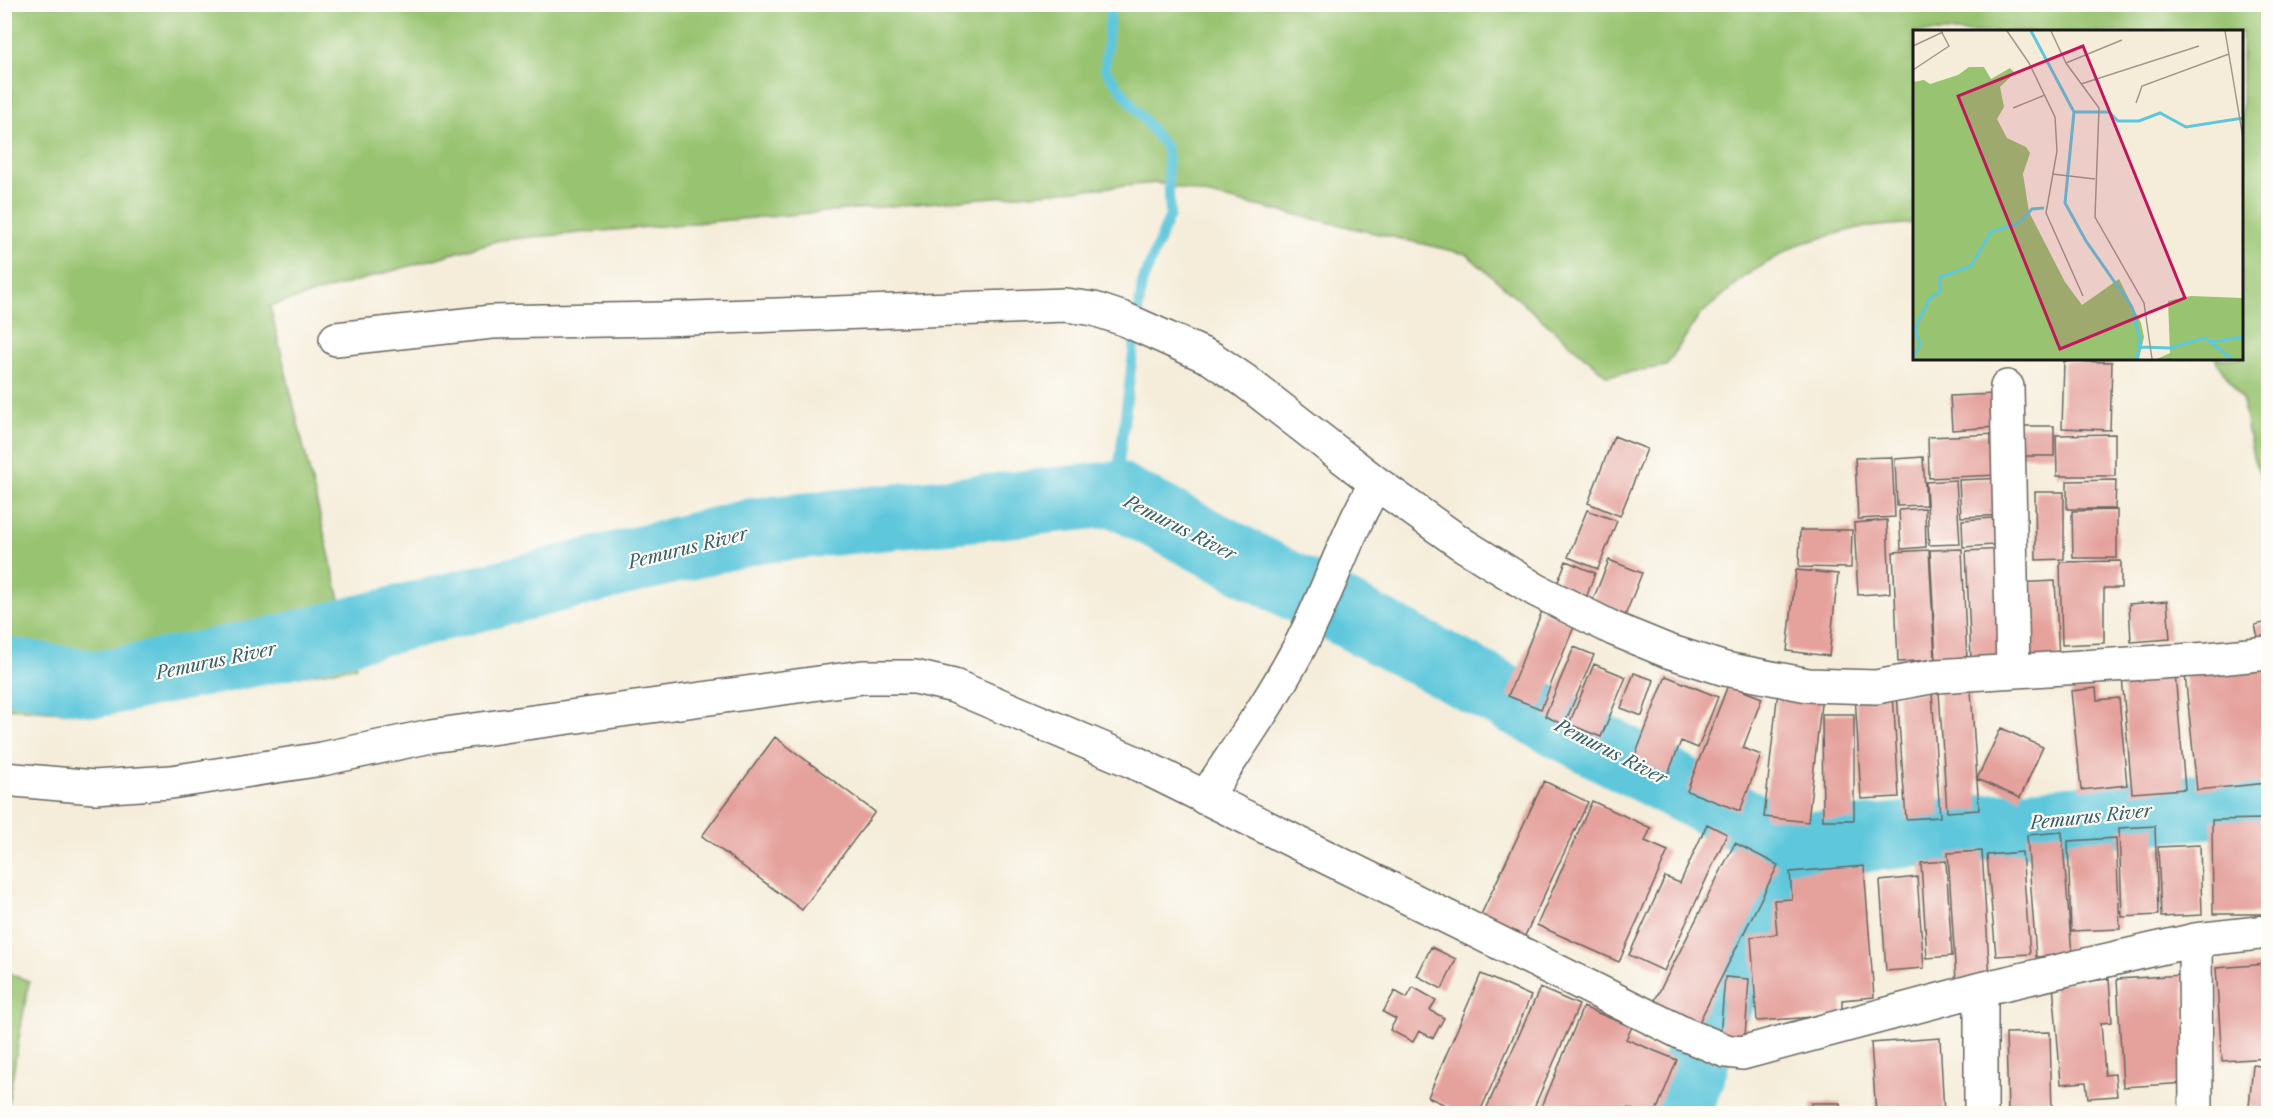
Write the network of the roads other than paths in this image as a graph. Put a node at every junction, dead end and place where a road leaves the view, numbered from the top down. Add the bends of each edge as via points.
1 (336, 339) dead end
2 (2007, 387) dead end
3 (1376, 483) junction
4 (2268, 653) edge
5 (2013, 671) junction
6 (4, 779) edge
7 (1205, 798) junction
8 (2268, 932) edge
9 (2195, 940) junction
10 (1981, 989) junction
11 (1981, 1113) edge
12 (2196, 1113) edge

1 - 3 street via 492,322 1065,305 1094,309 1211,358
2 - 5 street
3 - 5 street via 1536,590 1614,629 1725,669 1808,685 1876,687 1936,676
3 - 7 street via 1357,516 1299,649
4 - 5 street
6 - 7 street via 94,787 171,782 322,759 431,736 863,677 915,676 954,686 1134,762
7 - 10 street via 1684,1034 1726,1051 1742,1053
8 - 9 street
9 - 10 street
9 - 12 street
10 - 11 street

